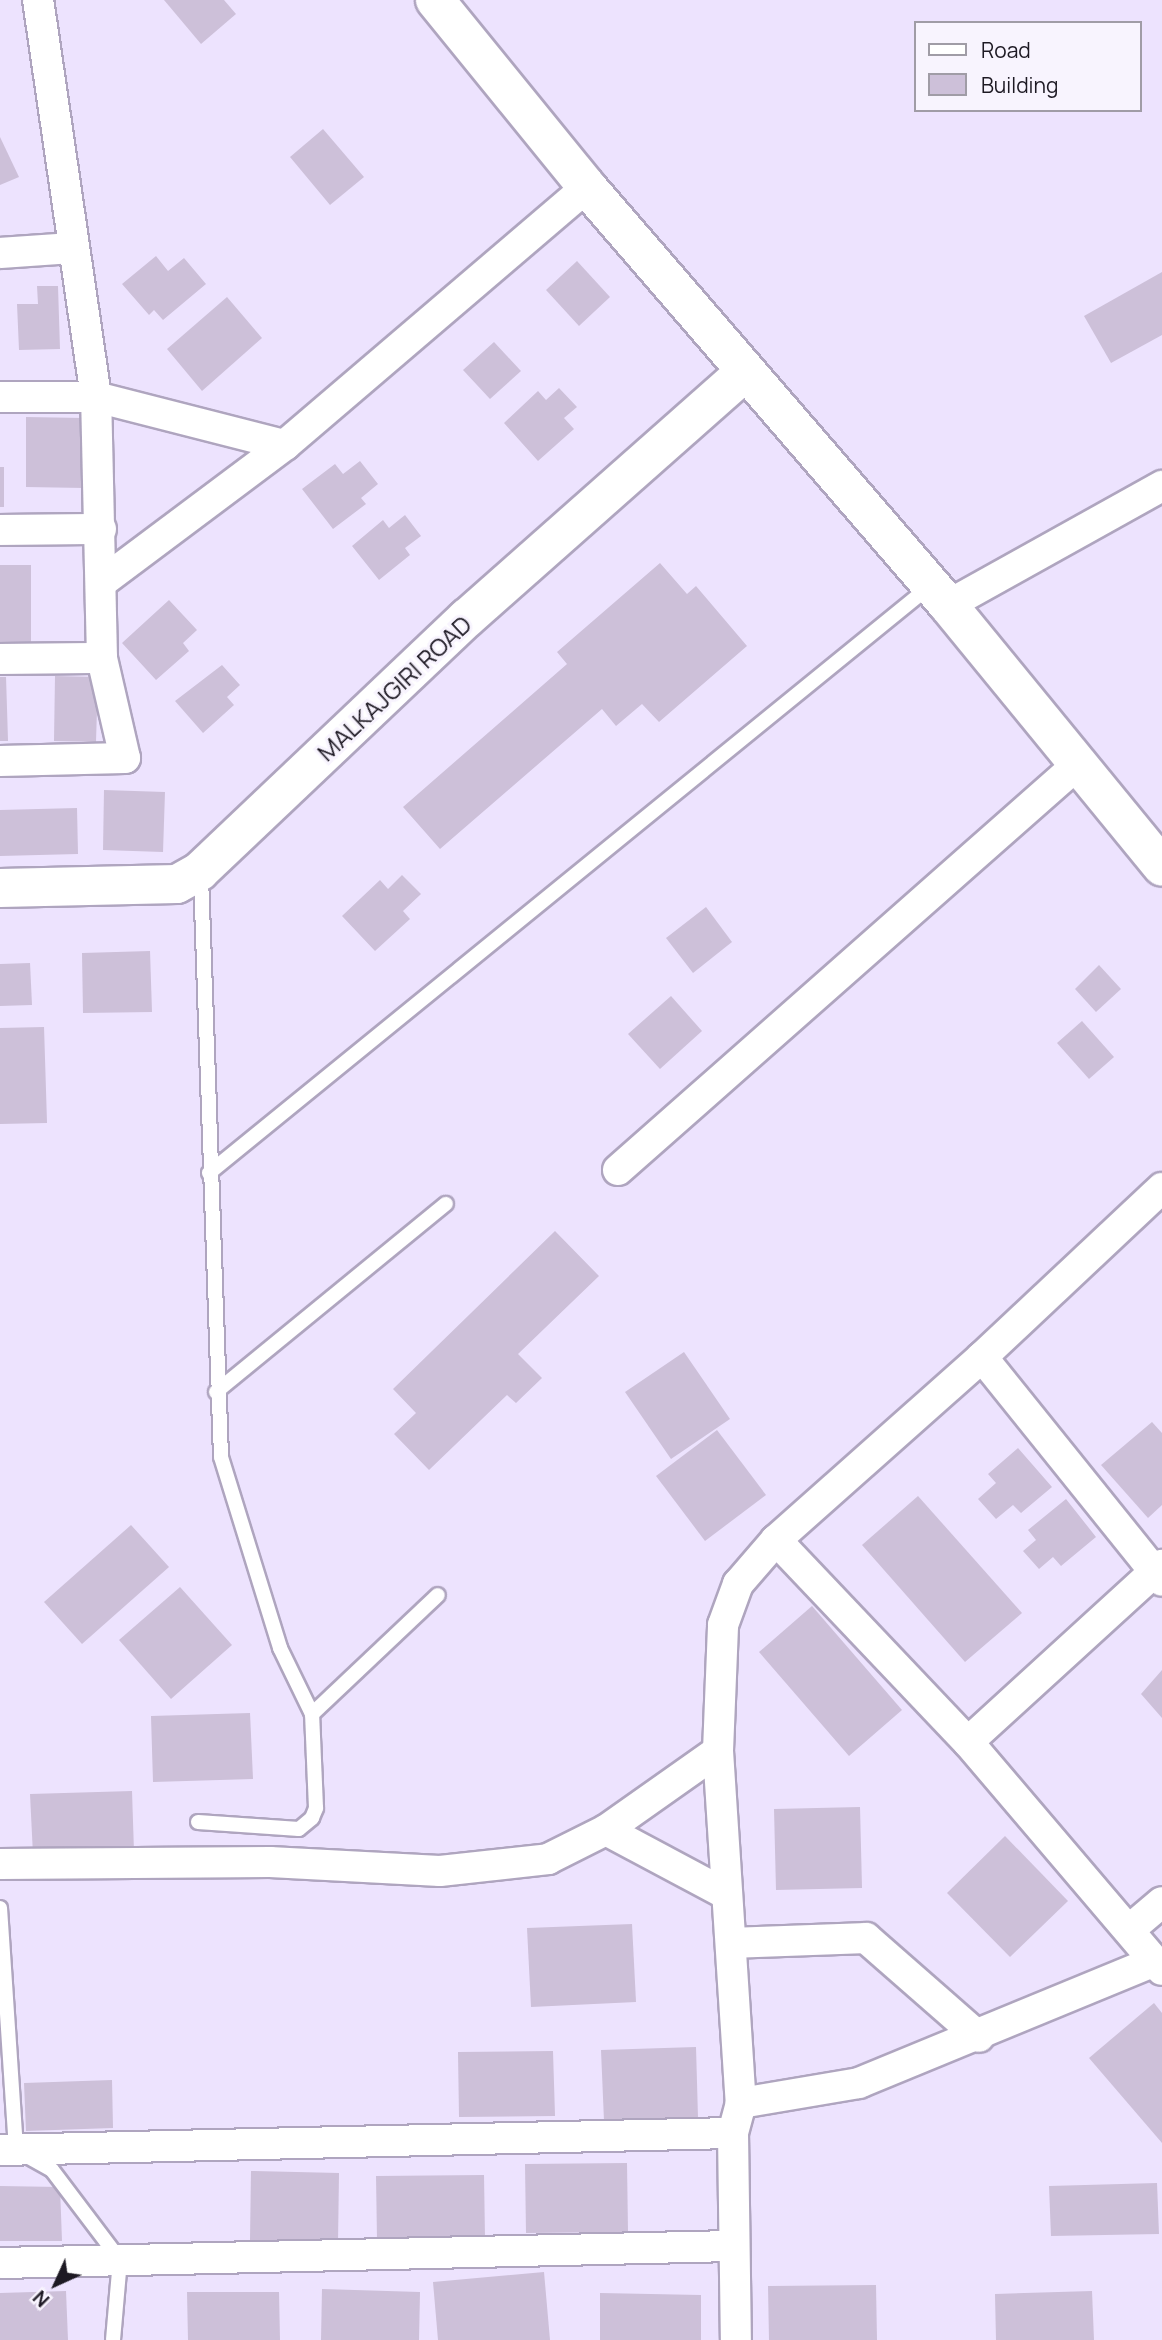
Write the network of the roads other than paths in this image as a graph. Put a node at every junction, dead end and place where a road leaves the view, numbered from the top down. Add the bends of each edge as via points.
1 (38, 0) edge
2 (435, 0) edge
3 (587, 187) junction
4 (72, 248) junction
5 (0, 253) edge
6 (744, 372) junction
7 (0, 397) edge
8 (96, 397) junction
9 (285, 445) junction
10 (1162, 486) edge
11 (101, 529) junction
12 (0, 530) edge
13 (102, 582) junction
14 (939, 596) junction
15 (0, 659) edge
16 (102, 659) junction
17 (0, 761) edge
18 (1078, 764) junction
19 (1162, 866) edge
20 (201, 872) junction
21 (0, 888) edge
22 (618, 1170) dead end
23 (209, 1173) junction
24 (1162, 1188) edge
25 (446, 1204) dead end
26 (982, 1357) junction
27 (216, 1392) junction
28 (776, 1540) junction
29 (1160, 1572) edge
30 (438, 1595) dead end
31 (312, 1714) junction
32 (968, 1742) junction
33 (718, 1751) junction
34 (198, 1822) dead end
35 (606, 1830) junction
36 (0, 1864) edge
37 (726, 1894) junction
38 (1162, 1902) edge
39 (0, 1908) edge
40 (1129, 1930) junction
41 (731, 1943) junction
42 (1158, 1966) edge
43 (979, 2037) junction
44 (741, 2103) junction
45 (733, 2133) junction
46 (8, 2150) edge
47 (734, 2246) junction
48 (120, 2260) junction
49 (0, 2263) edge
50 (113, 2340) edge
51 (736, 2340) edge

1 - 4 street
2 - 3 main road
3 - 6 main road
3 - 9 street
4 - 5 street
4 - 8 street
6 - 14 main road
6 - 20 main road, MALKAJGIRI ROAD via 467,618
7 - 8 street
8 - 9 street
8 - 11 street
9 - 13 street
10 - 14 street
11 - 12 street
11 - 13 street
13 - 16 street
14 - 18 main road
14 - 23 lane
15 - 16 street
16 - 17 street via 125,758
18 - 19 main road
18 - 22 street
20 - 21 main road, MALKAJGIRI ROAD via 177,884
20 - 23 lane
23 - 27 lane
24 - 26 street
25 - 27 lane
26 - 28 street
26 - 29 street
27 - 31 lane via 221,1457 232,1503 280,1647
28 - 32 street
28 - 33 street via 738,1584 723,1625
29 - 32 street
30 - 31 lane
31 - 34 lane via 316,1808 312,1818 299,1829
32 - 40 street
33 - 35 street
33 - 37 street
35 - 36 street via 548,1859 440,1871 270,1862
35 - 37 street
37 - 41 street
38 - 40 street
39 - 46 lane
40 - 42 street
41 - 43 street via 866,1938
41 - 44 street
42 - 43 street
43 - 44 street via 859,2083
44 - 45 street
45 - 46 street
45 - 47 street
46 - 48 lane via 51,2170
47 - 48 street
47 - 51 street
48 - 49 street
48 - 50 lane

